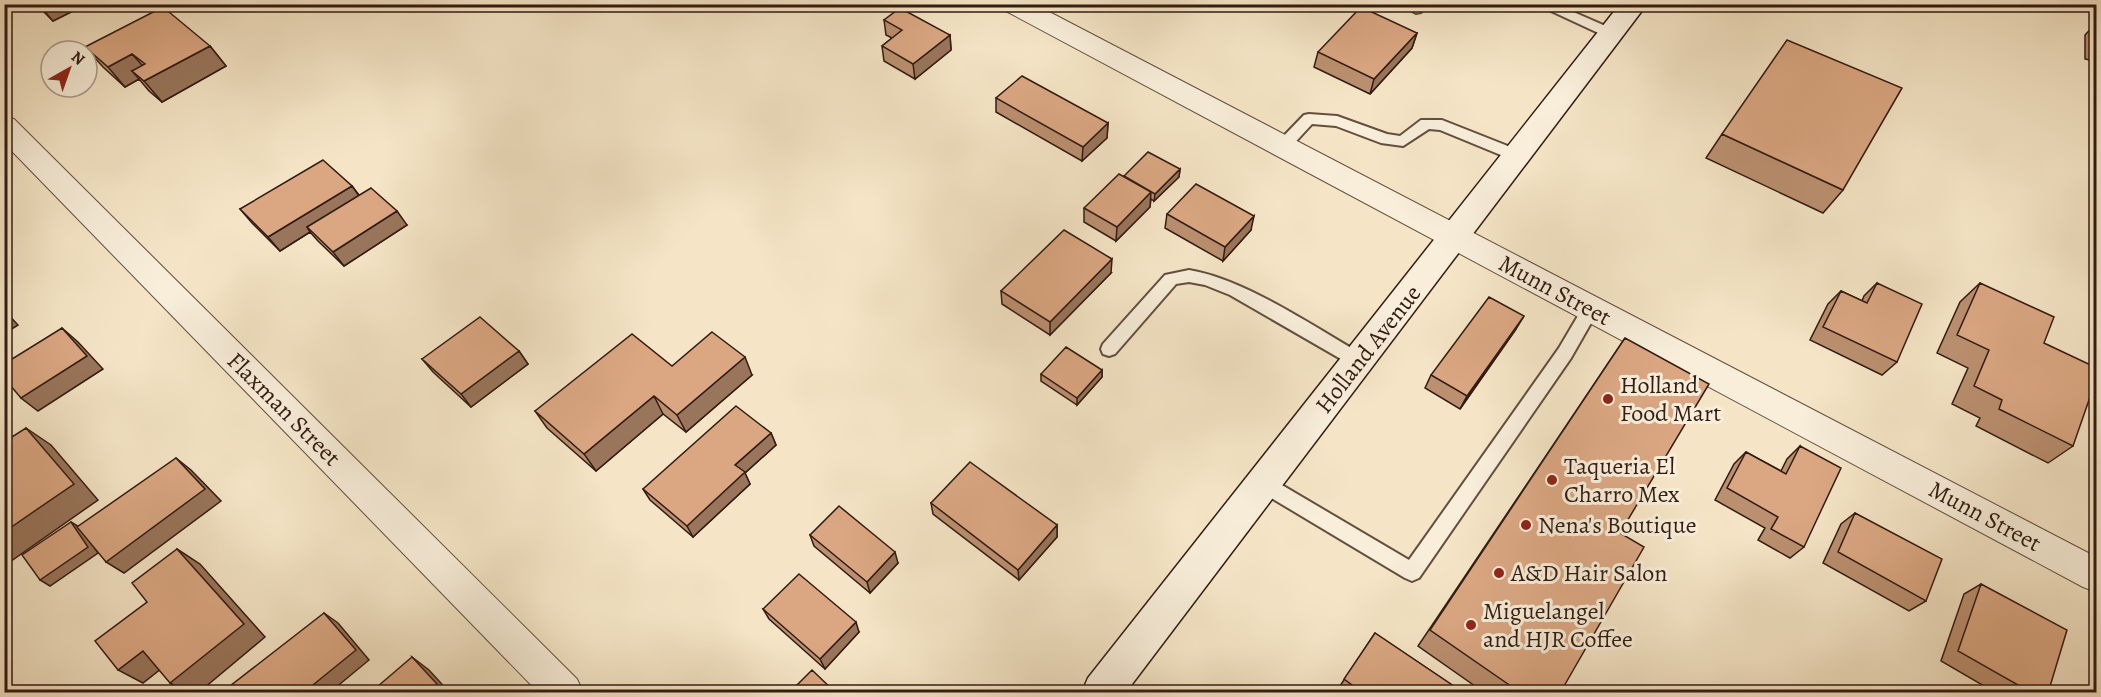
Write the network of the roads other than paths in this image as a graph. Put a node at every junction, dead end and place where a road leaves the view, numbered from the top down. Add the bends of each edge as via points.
1 (1013, 4) edge
2 (1542, 4) edge
3 (1634, 4) edge
4 (1612, 34) junction
5 (4, 126) edge
6 (1283, 146) junction
7 (1518, 156) junction
8 (1455, 237) junction
9 (1591, 309) junction
10 (1109, 349) dead end
11 (1359, 361) junction
12 (1263, 484) junction
13 (2097, 575) edge
14 (564, 693) edge
15 (1102, 693) edge

1 - 6 street, Munn Street
2 - 4 lane
3 - 4 main road, Holland Avenue
4 - 7 main road, Holland Avenue
5 - 14 street, Flaxman Street
6 - 7 lane via 1309,119 1337,121 1386,139 1403,141 1426,124 1442,125
6 - 8 street, Munn Street
7 - 8 main road, Holland Avenue
8 - 9 street, Munn Street
8 - 11 main road, Holland Avenue
9 - 12 lane via 1565,353 1412,572
9 - 13 street, Munn Street
10 - 11 lane via 1171,279 1189,276 1236,291
11 - 12 main road, Holland Avenue
12 - 15 main road, Holland Avenue

